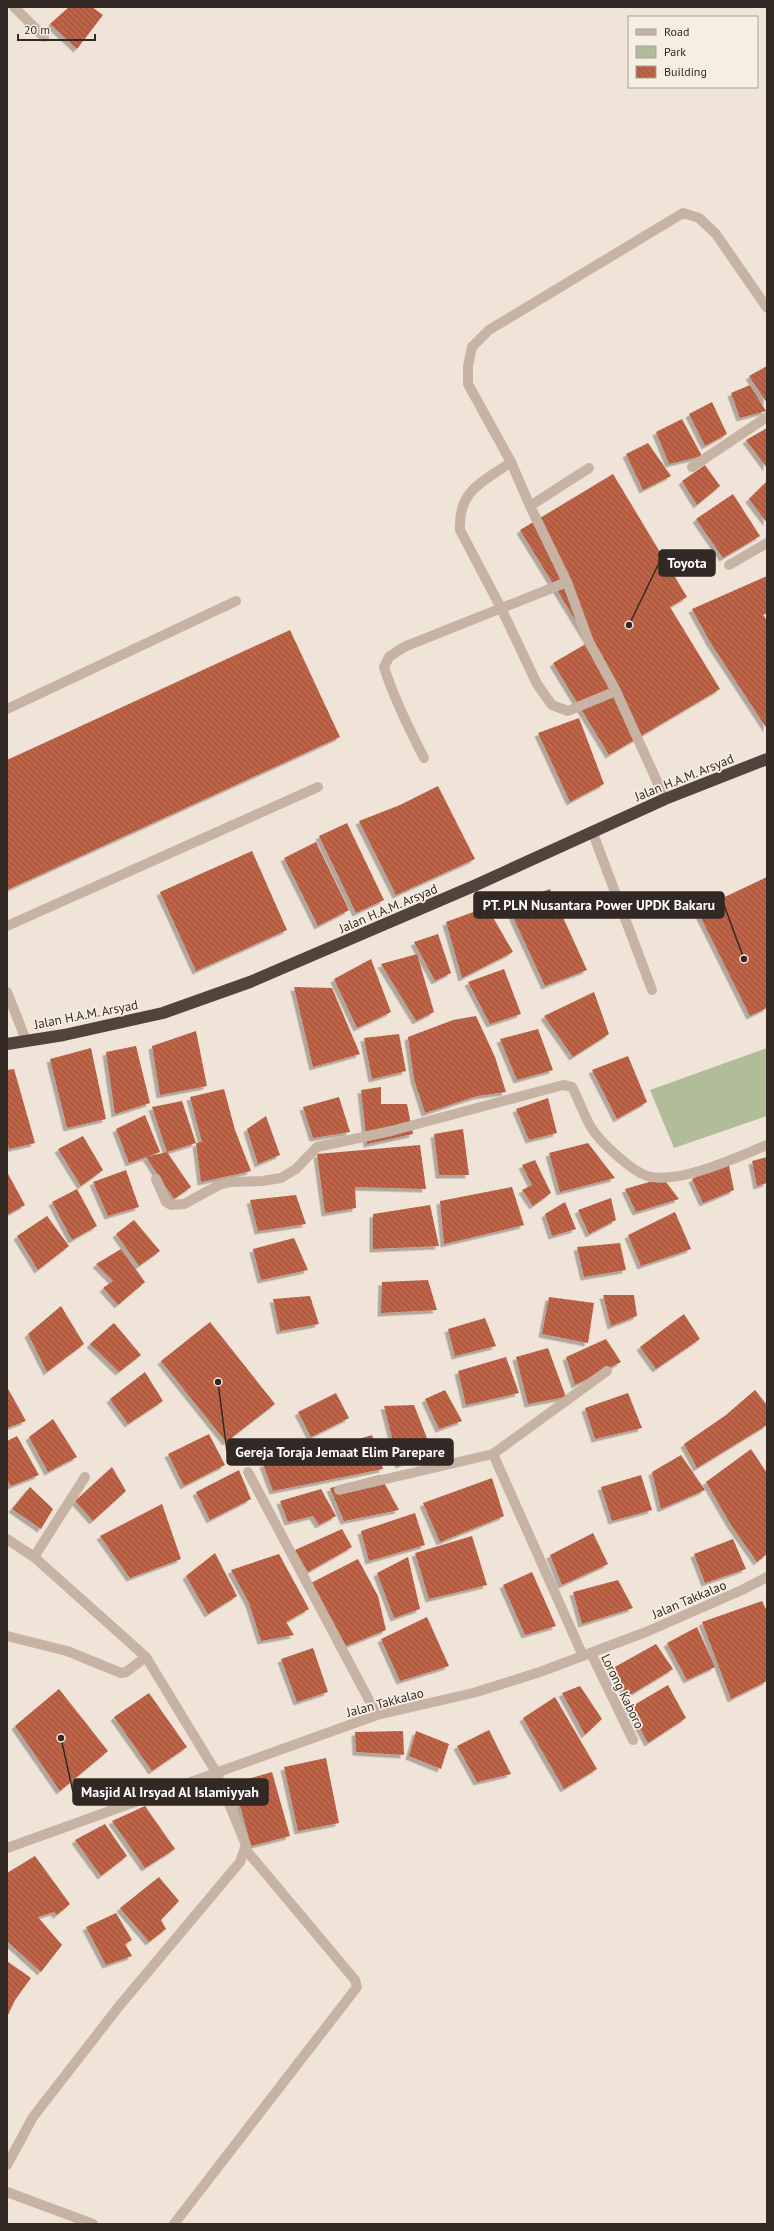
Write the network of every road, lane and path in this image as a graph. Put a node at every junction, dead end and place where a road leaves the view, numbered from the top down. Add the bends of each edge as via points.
1 (14, 7) edge
2 (44, 37) dead end
3 (767, 308) edge
4 (767, 416) edge
5 (511, 462) junction
6 (692, 467) dead end
7 (589, 468) dead end
8 (530, 506) junction
9 (767, 543) edge
10 (729, 565) dead end
11 (567, 582) junction
12 (236, 601) dead end
13 (501, 608) junction
14 (616, 691) junction
15 (7, 709) edge
16 (424, 758) dead end
17 (767, 759) edge
18 (318, 788) dead end
19 (665, 799) junction
20 (592, 831) junction
21 (7, 926) edge
22 (652, 990) dead end
23 (7, 992) edge
24 (26, 1040) junction
25 (7, 1044) edge
26 (767, 1145) edge
27 (156, 1179) dead end
28 (607, 1371) dead end
29 (493, 1454) junction
30 (248, 1472) dead end
31 (85, 1477) dead end
32 (340, 1490) dead end
33 (7, 1539) edge
34 (34, 1557) junction
35 (767, 1577) edge
36 (7, 1636) edge
37 (587, 1655) junction
38 (146, 1657) junction
39 (377, 1715) junction
40 (633, 1740) dead end
41 (216, 1772) junction
42 (7, 1848) edge
43 (246, 1850) junction
44 (7, 2165) edge
45 (7, 2192) edge
46 (93, 2224) edge
47 (174, 2224) edge

1 - 2 street
3 - 5 street via 716,234 699,218 683,213 489,330 472,346 468,384
4 - 6 street
5 - 8 street
5 - 13 street via 474,488 463,500 459,518 460,530
7 - 8 street
8 - 11 street
9 - 10 street
11 - 13 street
11 - 14 street via 589,642
12 - 15 street
13 - 14 street via 537,684 552,705 568,711
13 - 16 street via 404,647 389,657 384,667 388,680
14 - 19 street
17 - 19 highway, Jalan H.A.M. Arsyad
18 - 21 street
19 - 20 highway, Jalan H.A.M. Arsyad
20 - 22 street
20 - 24 highway, Jalan H.A.M. Arsyad via 476,885 250,982 163,1013 64,1035
23 - 24 street
24 - 25 highway, Jalan H.A.M. Arsyad
26 - 27 street via 703,1171 662,1178 646,1176 594,1133 572,1087 563,1084 391,1131 318,1147 296,1169 281,1178 225,1183 184,1204 170,1205 166,1202
28 - 29 street
29 - 32 street
29 - 37 street, Lorong Kaboro
30 - 39 street
31 - 34 street
33 - 34 street
34 - 38 street
35 - 37 street, Jalan Takkalao
36 - 38 street via 67,1651 115,1672 126,1672
37 - 39 street, Jalan Takkalao via 473,1693
37 - 40 street, Lorong Kaboro
38 - 41 street
39 - 41 street, Jalan Takkalao
41 - 42 street, Jalan Takkalao
41 - 43 street
43 - 44 street via 240,1862 120,2006 33,2117
43 - 47 street via 355,1980 357,1987
45 - 46 street

